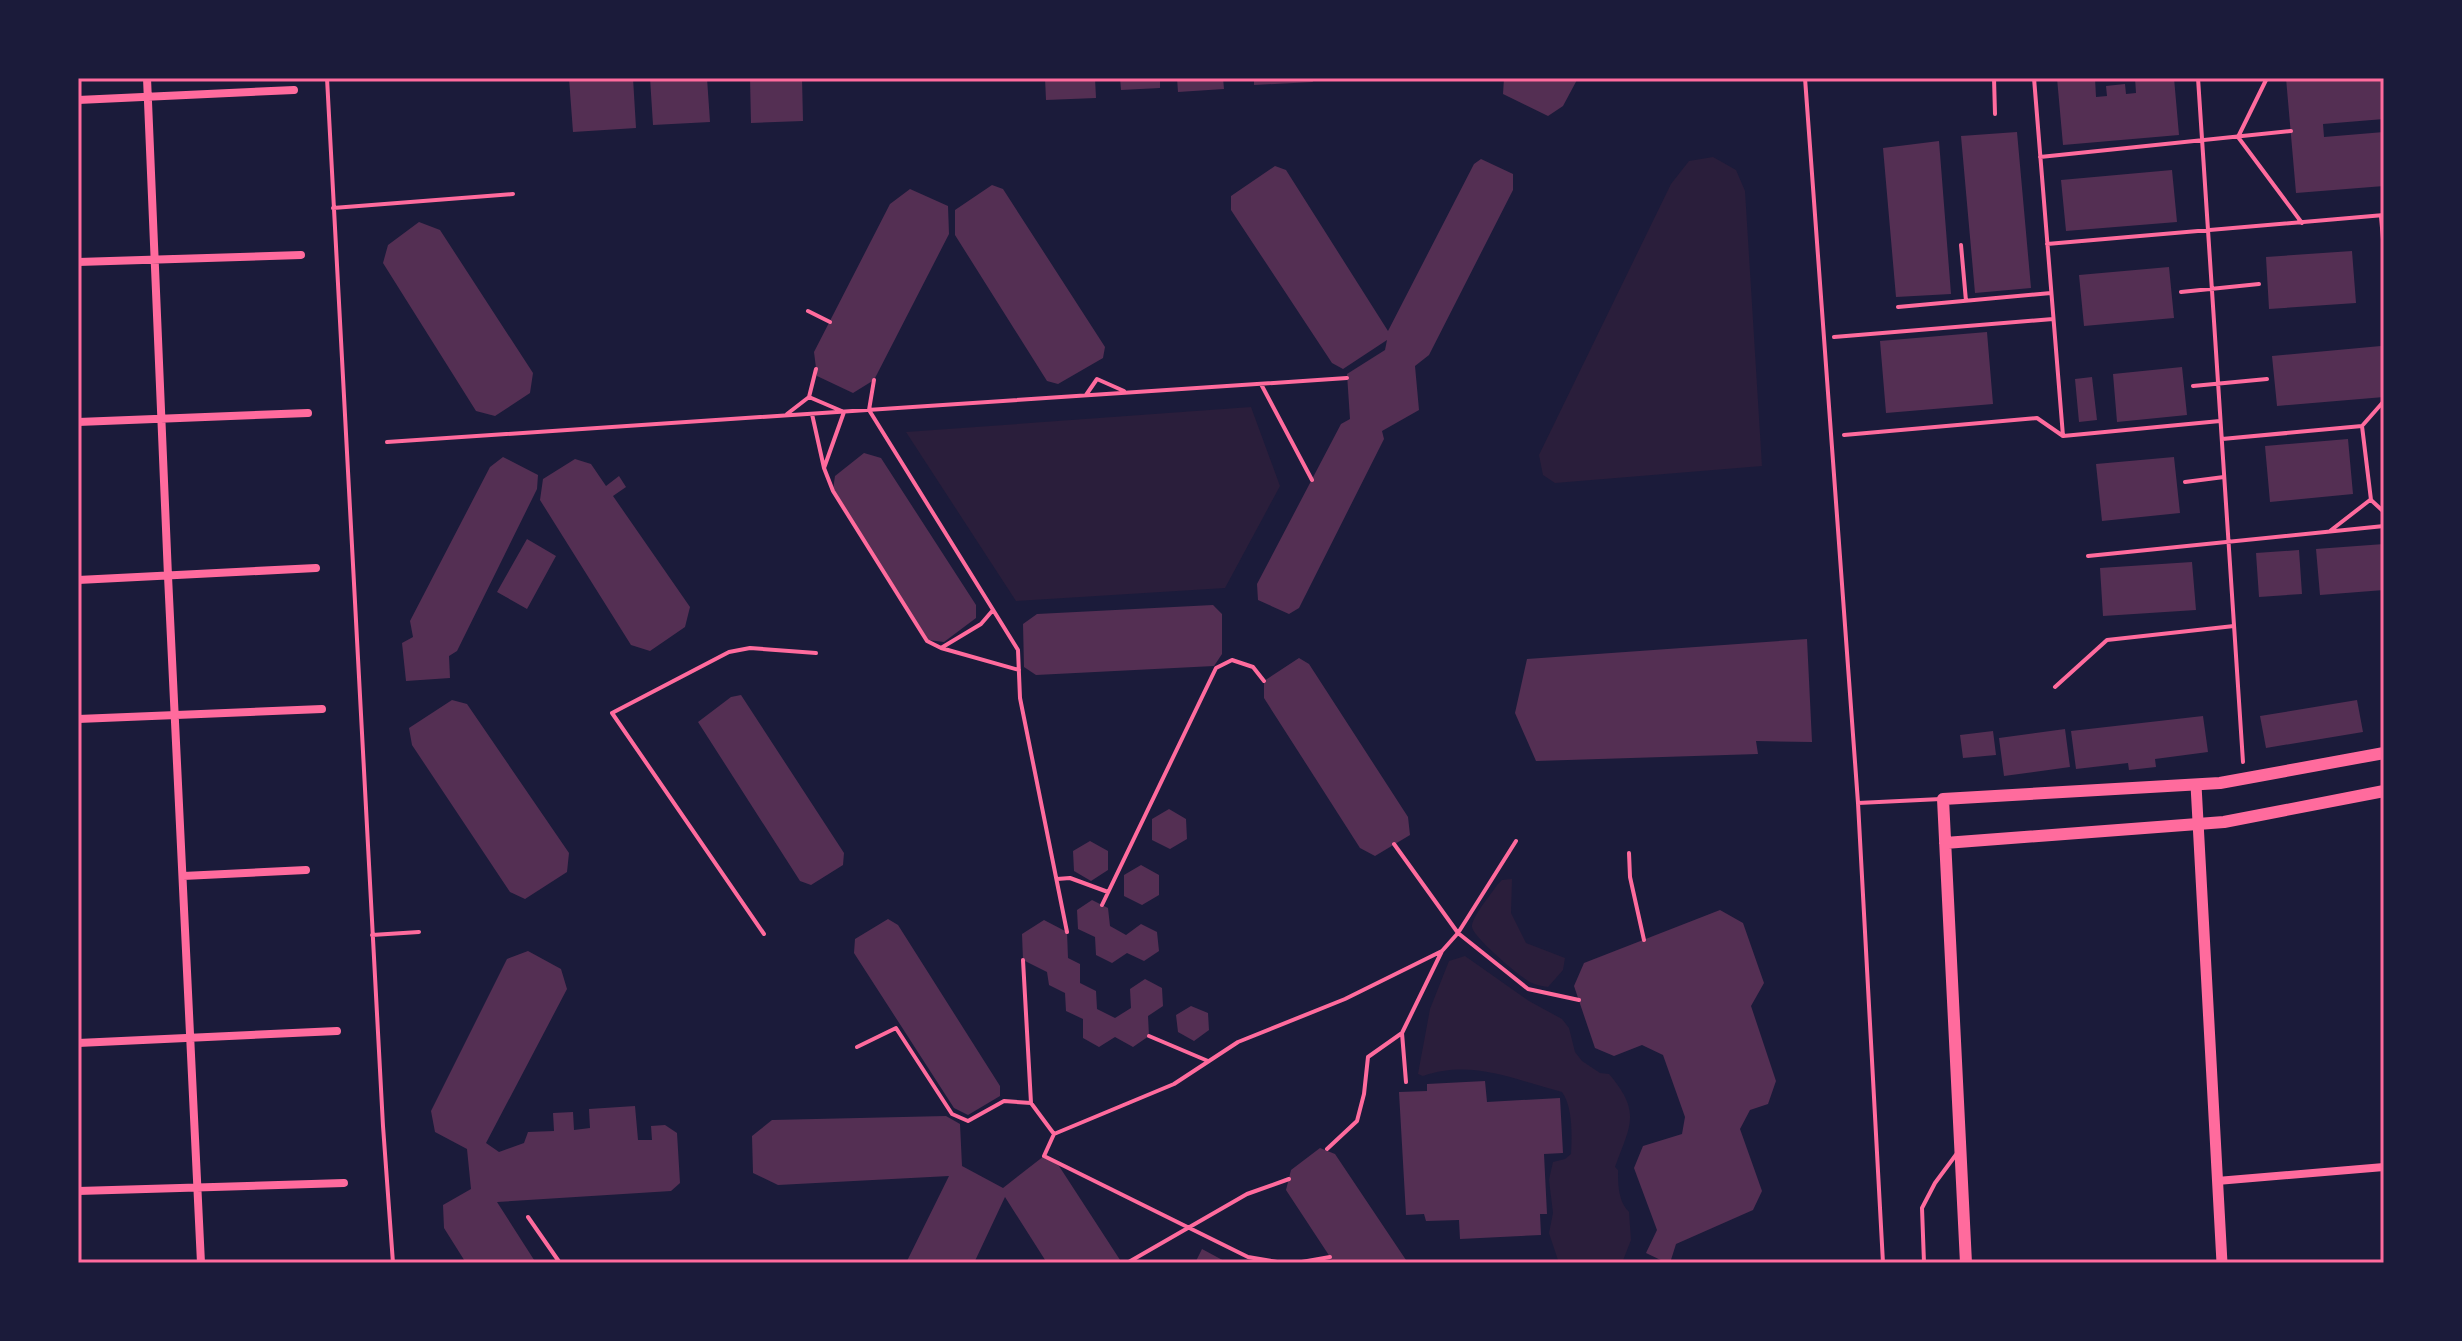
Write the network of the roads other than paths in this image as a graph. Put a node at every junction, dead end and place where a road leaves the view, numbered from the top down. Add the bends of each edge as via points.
1 (147, 78) edge
2 (327, 78) edge
3 (1805, 78) edge
4 (294, 90) dead end
5 (147, 97) junction
6 (78, 100) edge
7 (513, 194) dead end
8 (333, 208) junction
9 (301, 255) dead end
10 (155, 260) junction
11 (78, 262) edge
12 (308, 413) dead end
13 (161, 419) junction
14 (78, 422) edge
15 (316, 568) dead end
16 (168, 576) junction
17 (78, 580) edge
18 (816, 653) dead end
19 (322, 709) dead end
20 (176, 715) junction
21 (78, 719) edge
22 (2382, 755) edge
23 (2196, 785) junction
24 (2384, 791) edge
25 (1943, 799) junction
26 (1858, 803) junction
27 (2199, 824) junction
28 (1945, 843) junction
29 (306, 870) dead end
30 (183, 876) junction
31 (419, 932) dead end
32 (764, 934) dead end
33 (372, 935) junction
34 (337, 1031) dead end
35 (191, 1037) junction
36 (78, 1043) edge
37 (1960, 1149) junction
38 (2384, 1167) edge
39 (2217, 1181) junction
40 (344, 1183) dead end
41 (198, 1188) junction
42 (78, 1191) edge
43 (201, 1263) edge
44 (393, 1263) edge
45 (1883, 1263) edge
46 (1924, 1263) edge
47 (1966, 1263) edge
48 (2222, 1263) edge

1 - 5 street
2 - 8 lane
3 - 26 lane
4 - 5 street
5 - 6 street
5 - 10 street
7 - 8 lane
8 - 33 lane
9 - 10 street
10 - 11 street
10 - 13 street
12 - 13 street
13 - 14 street
13 - 16 street
15 - 16 street
16 - 17 street
16 - 20 street
18 - 32 lane via 750,648 729,652 612,713
19 - 20 street
20 - 21 street
20 - 30 street
22 - 23 main road
23 - 25 main road
23 - 27 street
24 - 27 main road
25 - 26 lane
25 - 28 main road
26 - 45 lane
27 - 28 main road
27 - 39 street
28 - 37 main road
29 - 30 street
30 - 35 street
31 - 33 lane
33 - 44 lane
34 - 35 street
35 - 36 street
35 - 41 street
37 - 46 lane via 1922,1208
37 - 47 main road
38 - 39 street
39 - 48 street
40 - 41 street
41 - 42 street
41 - 43 street

